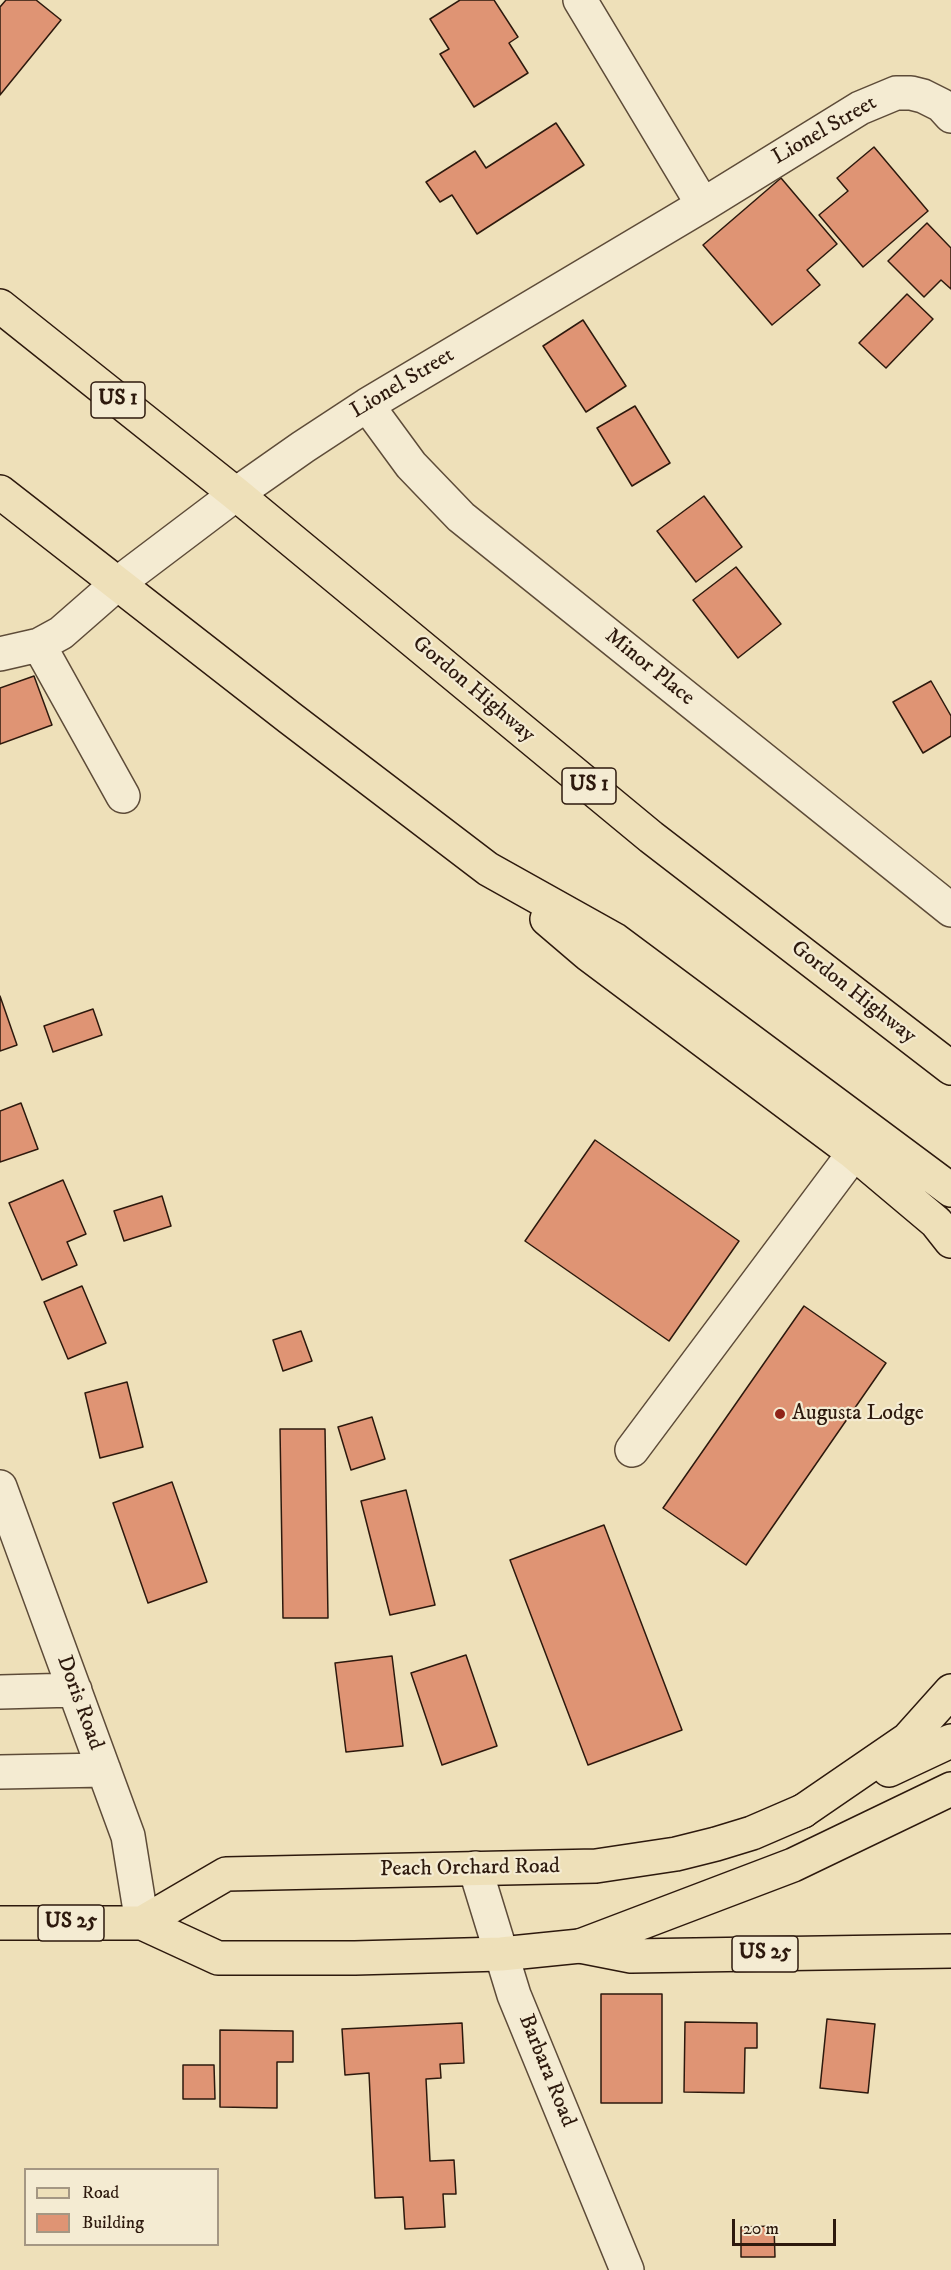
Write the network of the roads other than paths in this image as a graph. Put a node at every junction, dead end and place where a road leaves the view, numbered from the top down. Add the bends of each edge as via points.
1 (580, 0) edge
2 (951, 116) edge
3 (703, 205) junction
4 (0, 306) edge
5 (367, 405) junction
6 (0, 492) edge
7 (236, 494) junction
8 (117, 584) junction
9 (39, 645) junction
10 (0, 654) edge
11 (123, 796) dead end
12 (488, 869) junction
13 (951, 910) edge
14 (951, 1068) edge
15 (854, 1153) junction
16 (951, 1190) edge
17 (951, 1241) edge
18 (632, 1450) dead end
19 (0, 1487) edge
20 (7, 1523) edge
21 (75, 1690) junction
22 (951, 1691) edge
23 (0, 1692) edge
24 (951, 1740) edge
25 (104, 1770) junction
26 (0, 1772) edge
27 (951, 1788) edge
28 (803, 1811) junction
29 (475, 1868) junction
30 (0, 1923) edge
31 (142, 1923) junction
32 (580, 1946) junction
33 (951, 1951) edge
34 (501, 1954) junction
35 (627, 2270) edge

1 - 3 street
2 - 3 street, Lionel Street via 941,105 923,96 896,93 881,98
3 - 5 street, Lionel Street
4 - 7 main road, Gordon Highway / US 1
5 - 7 street, Lionel Street
5 - 13 street, Minor Place via 411,465 461,517
6 - 8 main road
7 - 8 street, Lionel Street
7 - 14 main road, Gordon Highway / US 1 via 651,837
8 - 9 street, Lionel Street via 61,633
8 - 12 main road
9 - 10 street, Lionel Street
9 - 11 street
12 - 15 main road via 588,954
12 - 16 main road via 615,940
15 - 17 main road via 936,1222
15 - 18 street
19 - 20 street, Doris Road
20 - 21 street, Doris Road
21 - 23 street
21 - 25 street, Doris Road
22 - 28 main road via 908,1739
24 - 28 main road
25 - 26 street
25 - 31 street, Doris Road via 128,1836
27 - 32 main road via 793,1865
28 - 29 main road, Peach Orchard Road via 752,1833 676,1854 596,1866
29 - 31 main road, Peach Orchard Road via 226,1874
29 - 34 street, Barbara Road
30 - 31 main road, US 25
31 - 34 main road, US 25 via 218,1958
32 - 33 main road, US 25 via 631,1956
32 - 34 main road, US 25
34 - 35 street, Barbara Road via 514,1995

